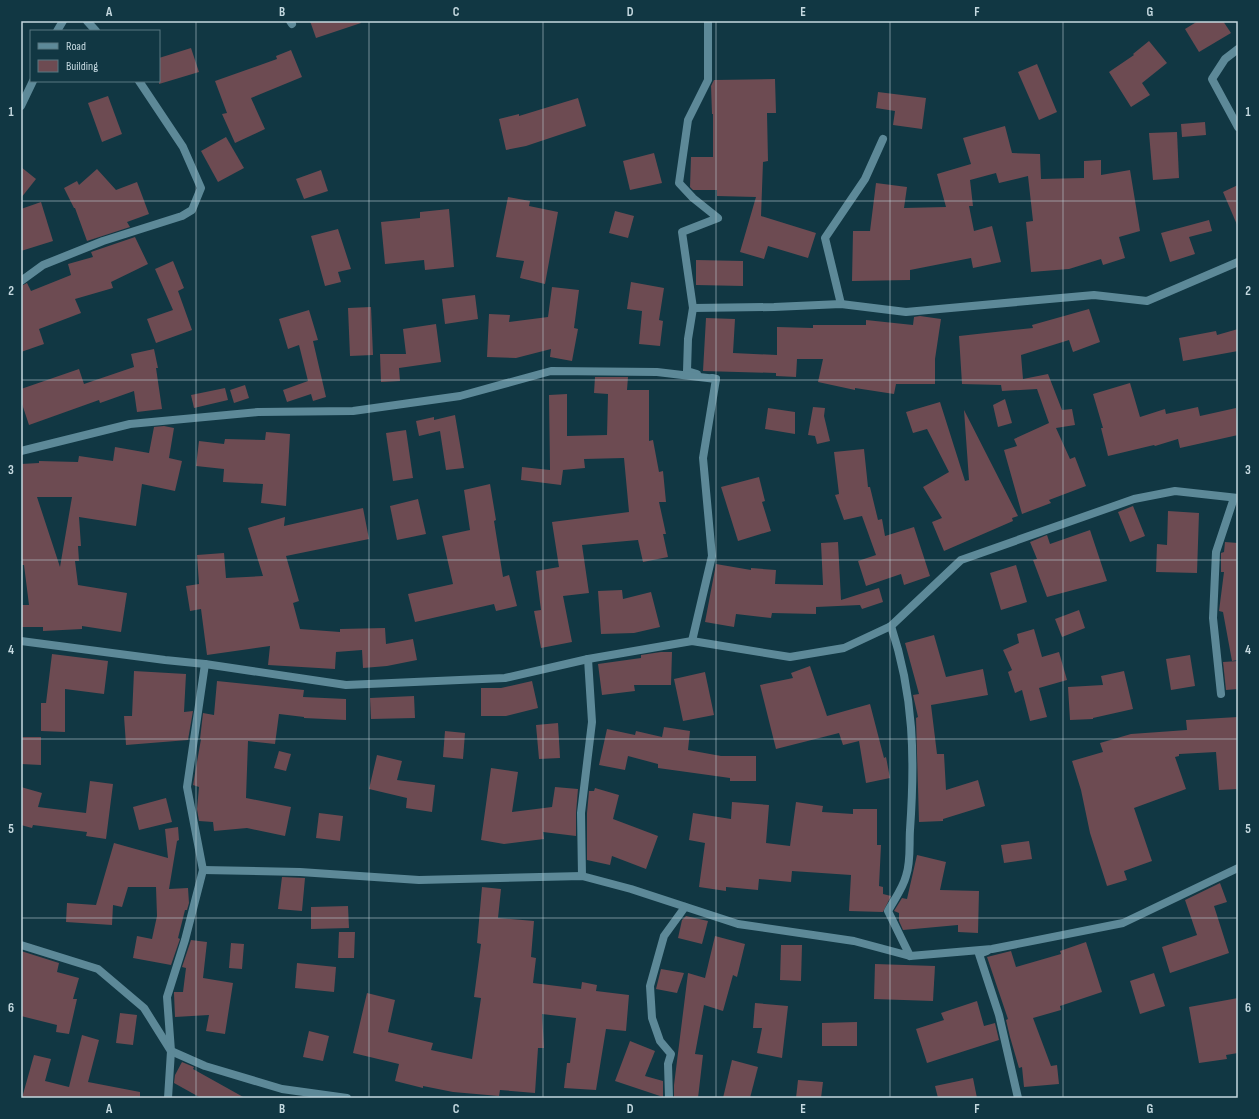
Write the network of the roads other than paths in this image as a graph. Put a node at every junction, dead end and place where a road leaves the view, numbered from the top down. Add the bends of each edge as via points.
1 (63, 21) edge
2 (87, 21) edge
3 (708, 21) edge
4 (58, 30) edge
5 (95, 30) edge
6 (1238, 49) edge
7 (33, 82) edge
8 (140, 82) edge
9 (21, 106) edge
10 (1238, 127) edge
11 (883, 139) dead end
12 (1238, 262) edge
13 (21, 281) edge
14 (841, 304) junction
15 (693, 308) junction
16 (716, 379) junction
17 (21, 451) edge
18 (1236, 498) edge
19 (891, 626) junction
20 (21, 641) edge
21 (692, 641) junction
22 (588, 659) junction
23 (205, 664) junction
24 (1221, 694) dead end
25 (1238, 868) edge
26 (203, 870) junction
27 (582, 876) junction
28 (685, 907) junction
29 (21, 945) edge
30 (992, 949) junction
31 (910, 956) junction
32 (171, 1051) junction
33 (168, 1098) edge
34 (348, 1098) edge
35 (669, 1098) edge
36 (1018, 1098) edge

1 - 4 street
2 - 5 street
3 - 15 street via 708,80 688,120 679,183 718,218 682,232
6 - 10 street via 1225,59 1212,79
7 - 9 street
8 - 13 street via 183,147 201,188 192,210 182,216 103,241 43,265
11 - 14 street via 865,179 825,238
12 - 14 street via 1147,301 1094,295 906,312
14 - 15 street
15 - 16 street via 688,339 687,371
16 - 17 street via 657,372 551,371 460,396 353,411 258,412 130,424
16 - 21 street via 703,458 712,556
18 - 19 street via 1175,491 1134,499 961,560
18 - 24 street via 1216,552 1213,618
19 - 21 street via 844,648 790,657
19 - 31 street via 902,657 913,738 907,875 888,911
20 - 23 street
21 - 22 street
22 - 23 street via 505,678 377,684 346,684
22 - 27 street via 592,722 581,813
23 - 26 street via 187,787
25 - 30 street via 1123,923
26 - 27 street via 300,872 419,880
26 - 32 street via 167,997
27 - 28 street
28 - 31 street via 738,924 854,941
28 - 35 street via 664,936 650,986 652,1018 660,1041 671,1054 668,1064
29 - 32 street via 98,969 144,1008
30 - 31 street
30 - 36 street via 980,954 999,1015
32 - 33 street
32 - 34 street via 205,1066 282,1089

